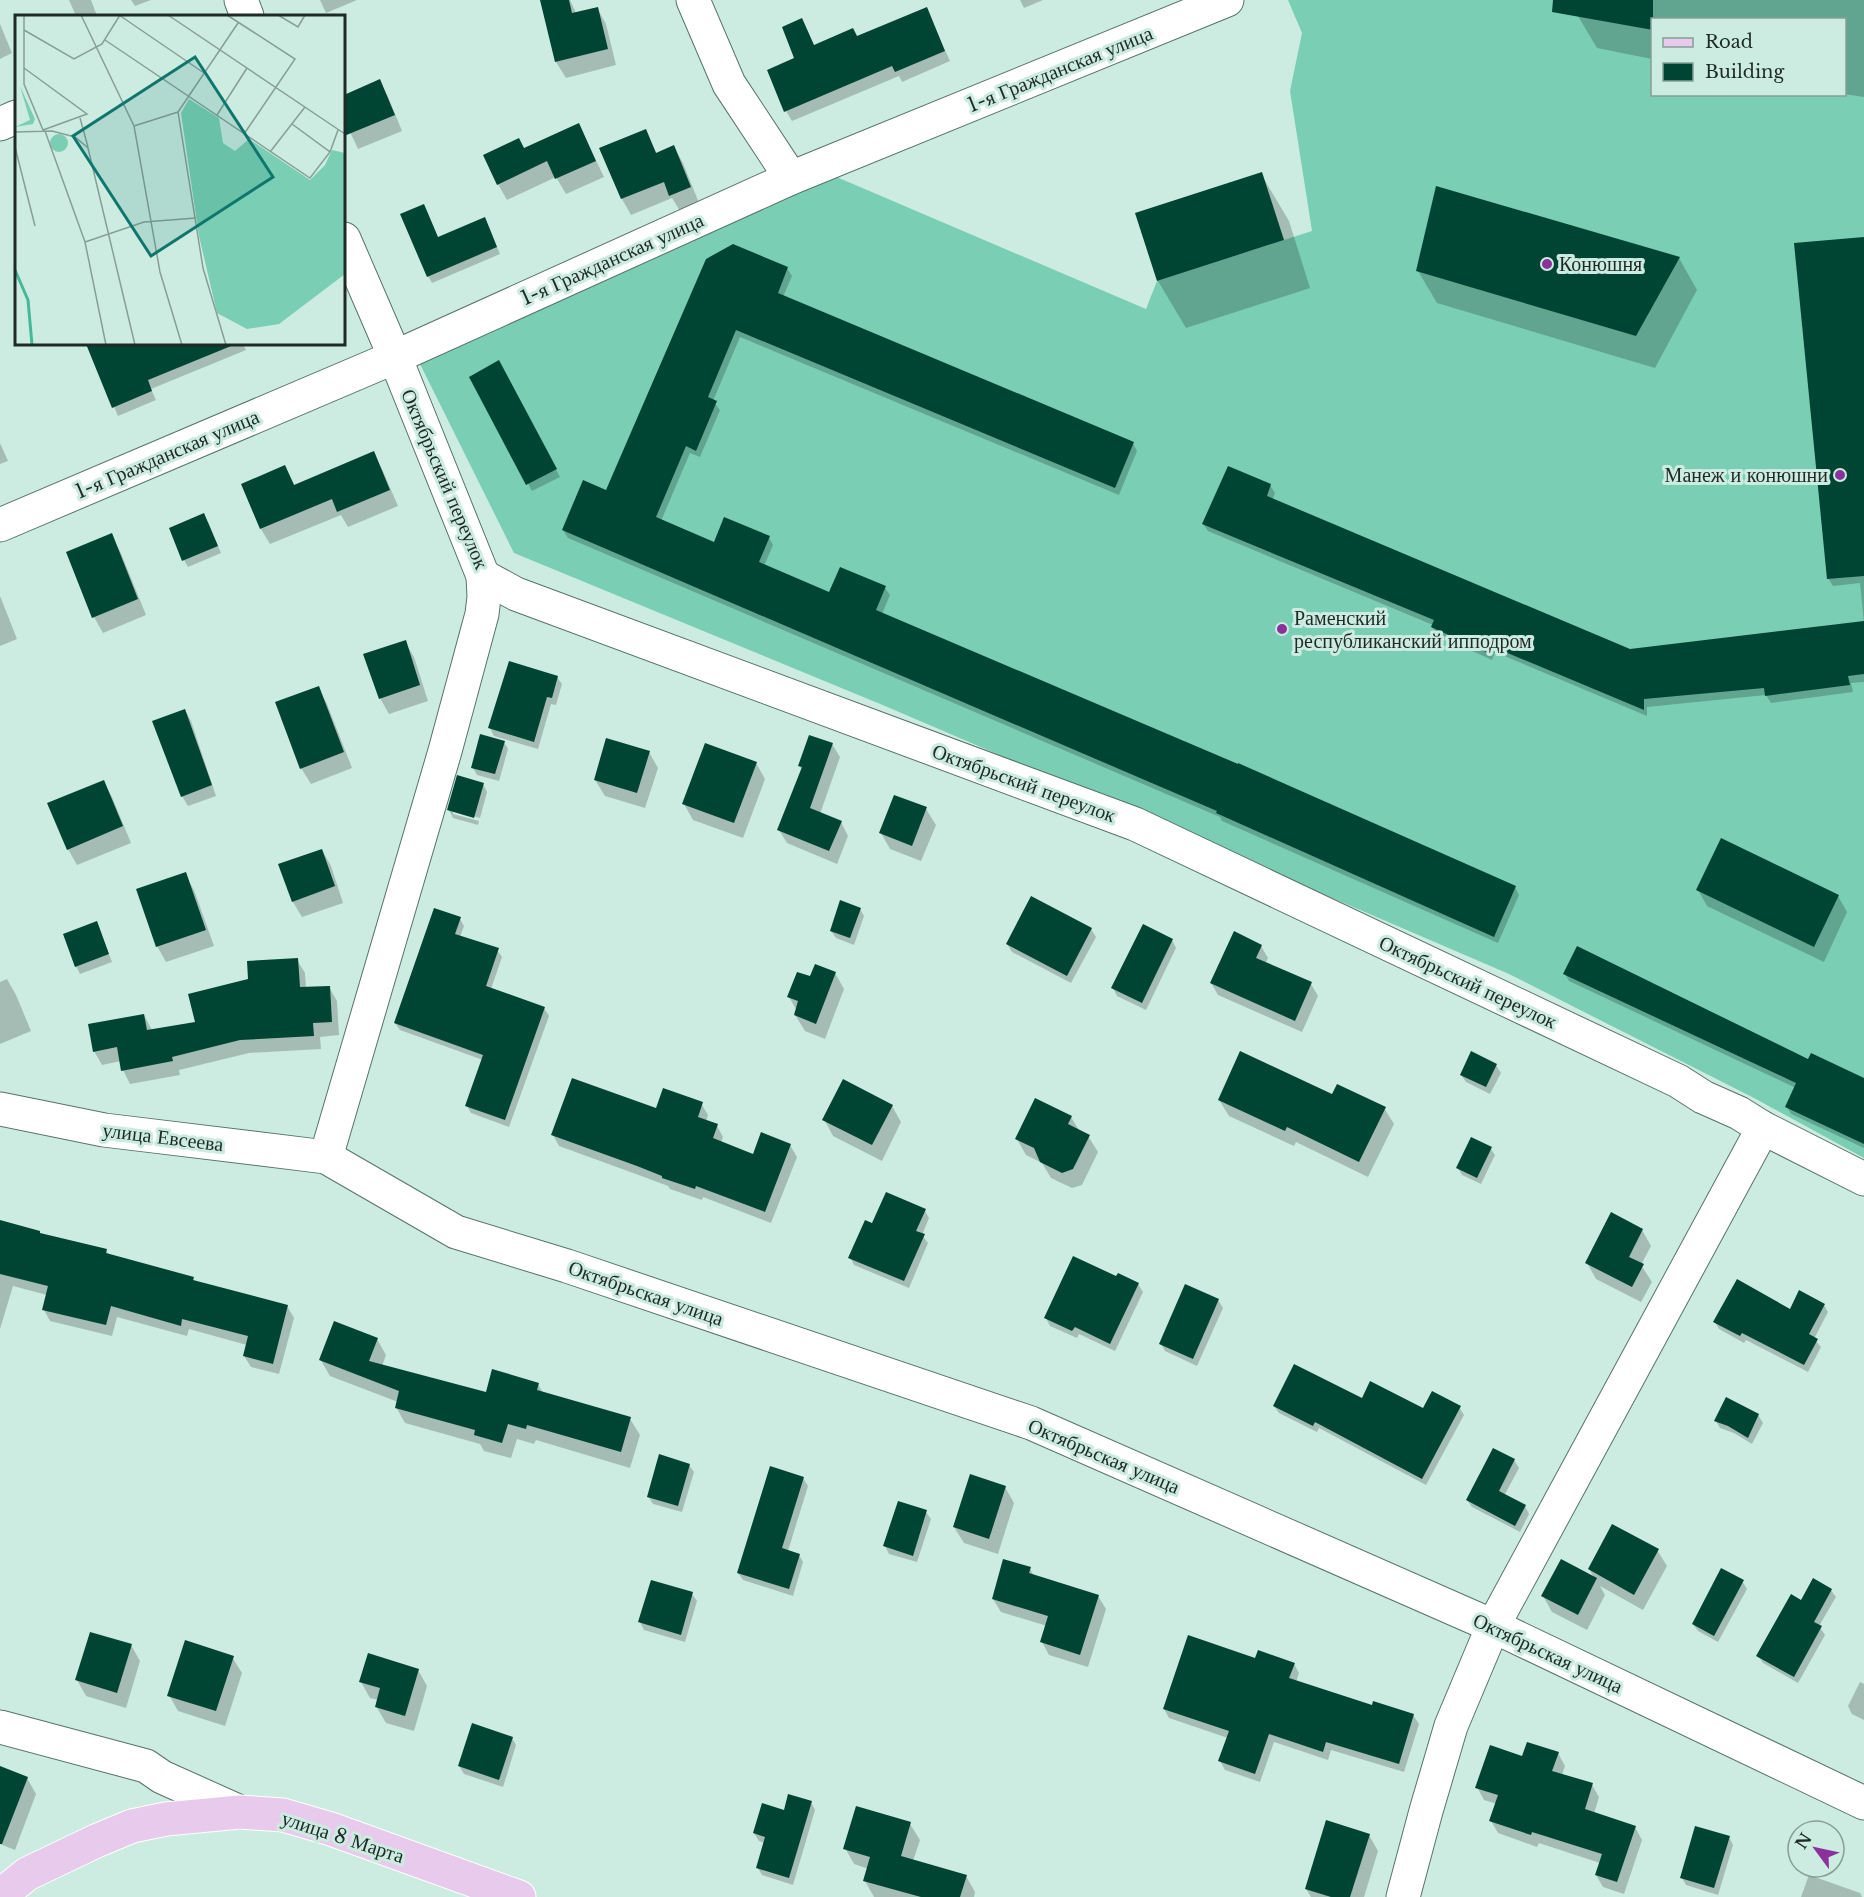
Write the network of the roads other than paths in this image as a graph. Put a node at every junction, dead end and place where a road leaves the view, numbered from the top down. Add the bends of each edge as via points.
1 (241, 0) edge
2 (693, 0) edge
3 (1227, 0) edge
4 (1189, 8) edge
5 (247, 15) edge
6 (15, 117) edge
7 (0, 124) edge
8 (791, 178) junction
9 (345, 241) edge
10 (395, 357) junction
11 (0, 525) edge
12 (483, 576) junction
13 (0, 1109) edge
14 (1763, 1128) junction
15 (326, 1157) junction
16 (1864, 1179) edge
17 (1493, 1626) junction
18 (0, 1727) edge
19 (1864, 1803) edge
20 (240, 1812) junction
21 (0, 1896) edge
22 (519, 1897) edge
23 (1403, 1897) edge

1 - 5 street
2 - 8 street via 729,84
3 - 4 street, 1-я Гражданская улица
4 - 8 street, 1-я Гражданская улица
6 - 7 street
8 - 10 street, 1-я Гражданская улица
9 - 10 street, Октябрьский переулок
10 - 11 street, 1-я Гражданская улица
10 - 12 street, Октябрьский переулок
12 - 14 street, Октябрьский переулок via 516,594 1135,825 1678,1081
12 - 15 street via 484,605 479,626
13 - 15 street, улица Евсеева via 104,1130
14 - 16 street, Октябрьский переулок
14 - 17 street
15 - 17 street, Октябрьская улица via 456,1232 1031,1423
17 - 19 street, Октябрьская улица
17 - 23 street via 1451,1726
18 - 20 street via 146,1766 162,1778
20 - 21 main road, улица 8 Марта via 166,1818 132,1826 27,1874
20 - 22 main road, улица 8 Марта via 283,1815 330,1829

